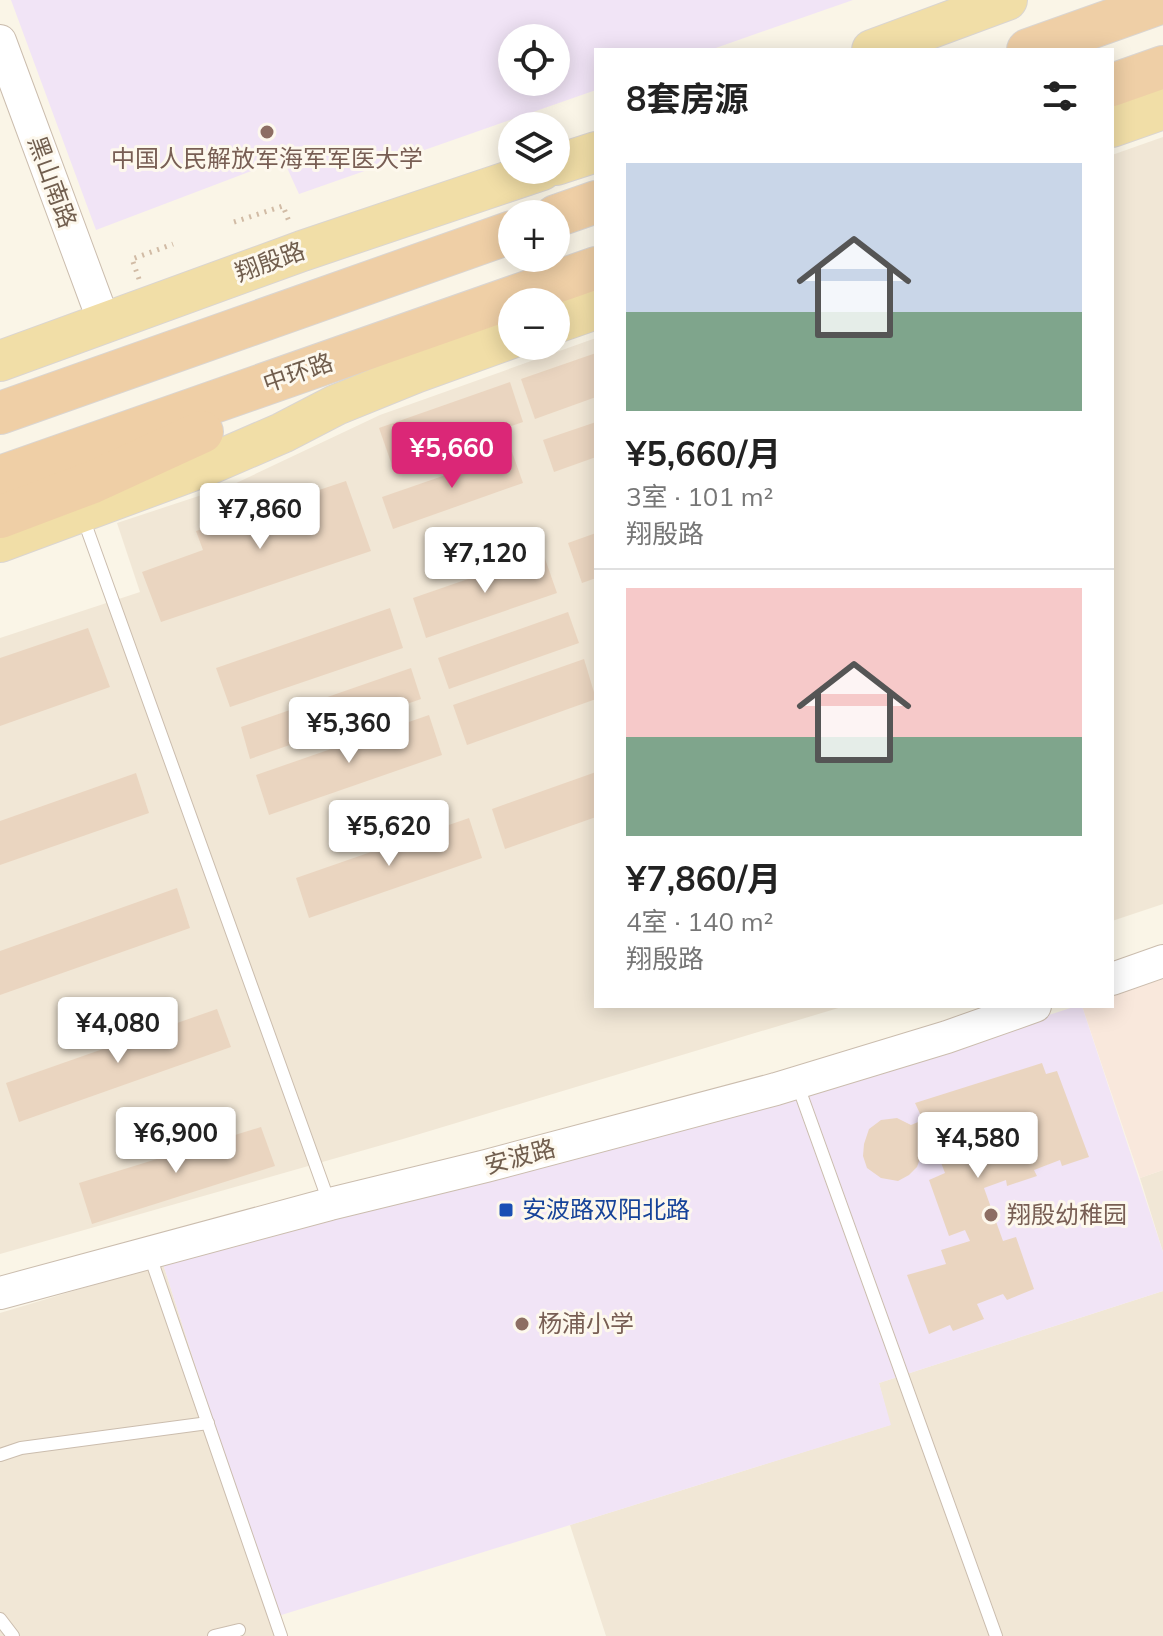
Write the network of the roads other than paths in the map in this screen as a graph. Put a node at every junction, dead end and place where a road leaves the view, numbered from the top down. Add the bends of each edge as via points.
1 (1007, 0) edge
2 (1163, 2) edge
3 (0, 41) edge
4 (877, 48) edge
5 (1034, 48) edge
6 (1163, 67) edge
7 (1114, 84) edge
8 (1163, 109) edge
9 (1114, 126) edge
10 (594, 153) edge
11 (570, 160) edge
12 (501, 184) edge
13 (594, 203) edge
14 (570, 211) edge
15 (498, 237) edge
16 (594, 269) edge
17 (594, 310) edge
18 (570, 318) edge
19 (104, 322) junction
20 (427, 328) junction
21 (498, 343) edge
22 (0, 361) edge
23 (0, 413) edge
24 (0, 477) edge
25 (81, 512) junction
26 (0, 517) edge
27 (0, 542) edge
28 (1163, 961) edge
29 (1114, 978) edge
30 (1029, 1008) edge
31 (797, 1083) junction
32 (330, 1204) junction
33 (149, 1253) junction
34 (0, 1293) edge
35 (208, 1423) junction
36 (0, 1455) edge
37 (0, 1619) edge
38 (239, 1630) dead end
39 (13, 1636) edge
40 (214, 1636) edge
41 (281, 1636) edge
42 (996, 1636) edge

1 - 4 main road
2 - 5 highway
3 - 19 street, 黑山南路
6 - 7 highway
8 - 9 main road
10 - 11 main road
12 - 19 main road, 翔殷路
13 - 14 highway
15 - 23 highway
16 - 20 highway, 中环路
17 - 18 main road
19 - 22 main road, 翔殷路
20 - 24 highway, 中环路
20 - 26 highway via 93,482
21 - 25 main road via 336,405 208,465
25 - 27 main road
25 - 32 lane
28 - 29 street
30 - 31 street, 安波路
31 - 32 street, 安波路
31 - 42 lane
32 - 33 street, 安波路
33 - 34 street, 安波路
33 - 35 lane
35 - 36 lane
35 - 41 lane
37 - 39 lane
38 - 40 lane

